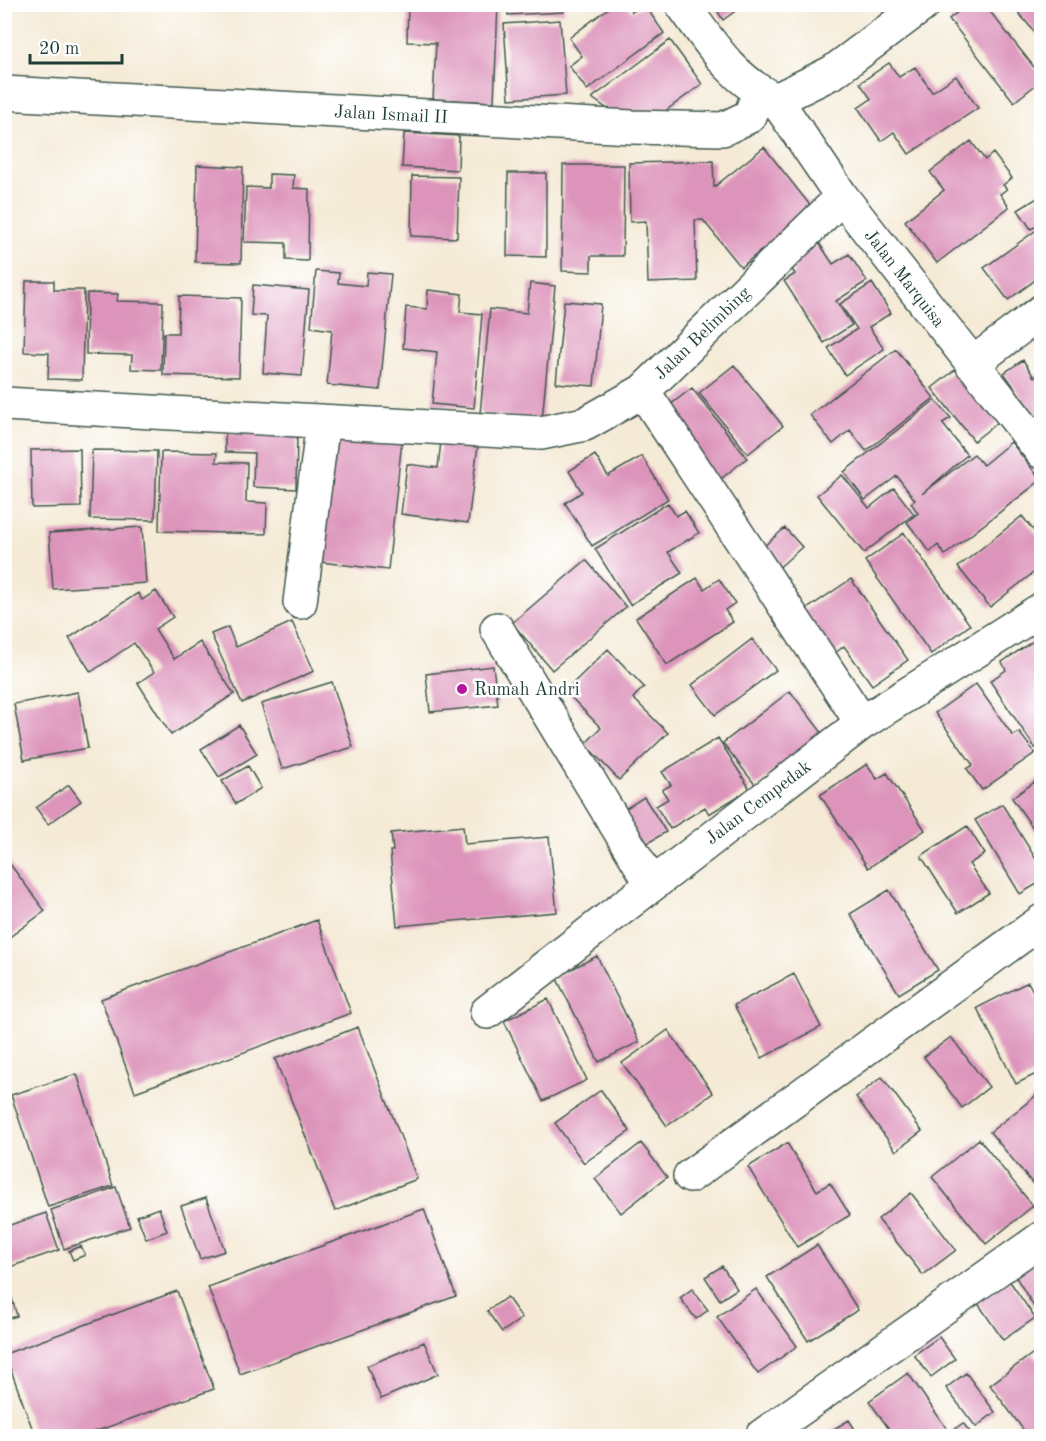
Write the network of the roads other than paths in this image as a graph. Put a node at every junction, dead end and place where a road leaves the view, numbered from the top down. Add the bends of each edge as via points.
1 (682, 4) edge
2 (924, 4) edge
3 (4, 93) edge
4 (767, 96) junction
5 (843, 197) junction
6 (1041, 311) edge
7 (972, 364) junction
8 (643, 391) junction
9 (4, 404) edge
10 (323, 421) junction
11 (1041, 452) edge
12 (300, 602) dead end
13 (1041, 609) edge
14 (497, 629) dead end
15 (862, 723) junction
16 (651, 884) junction
17 (1041, 921) edge
18 (487, 1012) dead end
19 (690, 1176) dead end
20 (1041, 1238) edge
21 (762, 1437) edge

1 - 4 street, Jalan Marquisa via 725,64
2 - 4 street via 833,72
3 - 4 street, Jalan Ismail II via 723,129 750,116
4 - 5 street, Jalan Marquisa
5 - 7 street, Jalan Marquisa
5 - 8 street, Jalan Belimbing
6 - 7 street
7 - 11 street, Jalan Marquisa
8 - 10 street, Jalan Belimbing via 585,424 541,433
8 - 15 street
9 - 10 street, Jalan Belimbing
10 - 12 street
13 - 15 street, Jalan Cempedak
14 - 16 street
15 - 16 street, Jalan Cempedak
16 - 18 street, Jalan Cempedak
17 - 19 street
20 - 21 street

